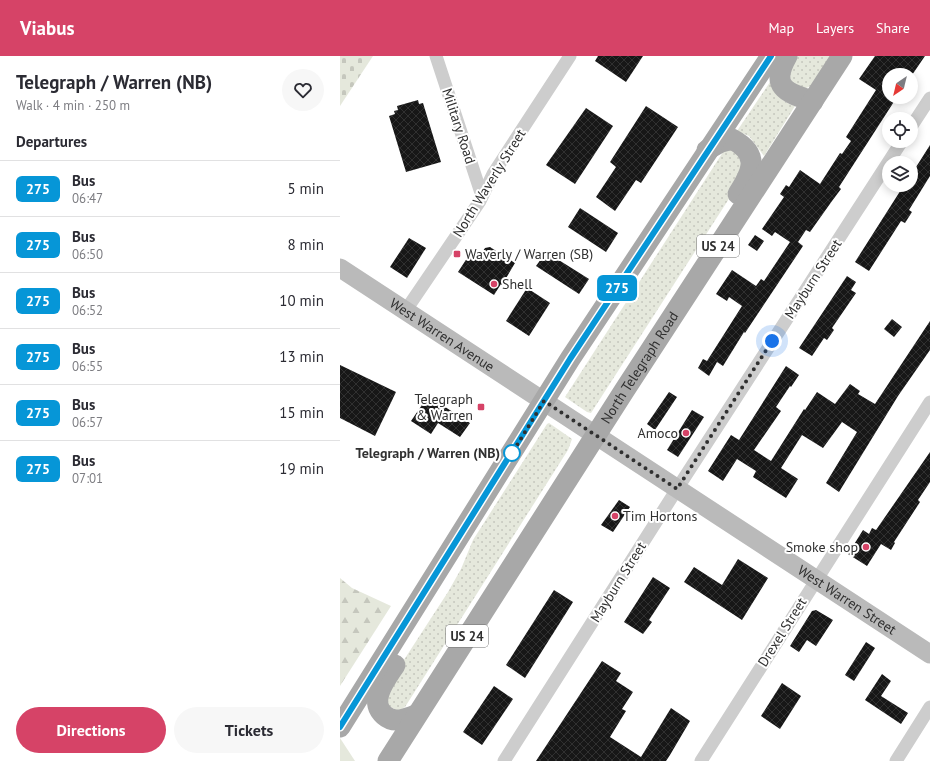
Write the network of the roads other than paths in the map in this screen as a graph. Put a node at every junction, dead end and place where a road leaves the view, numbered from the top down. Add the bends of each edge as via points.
1 (436, 56) edge
2 (570, 56) edge
3 (771, 56) edge
4 (787, 56) edge
5 (842, 56) edge
6 (930, 98) edge
7 (813, 100) junction
8 (918, 116) edge
9 (897, 148) edge
10 (707, 150) junction
11 (482, 196) junction
12 (340, 268) edge
13 (406, 310) junction
14 (624, 391) junction
15 (544, 401) junction
16 (930, 402) edge
17 (597, 435) junction
18 (677, 489) junction
19 (454, 545) junction
20 (815, 580) junction
21 (930, 654) edge
22 (930, 707) edge
23 (416, 715) junction
24 (340, 727) edge
25 (388, 761) edge
26 (504, 761) edge
27 (701, 761) edge
28 (896, 761) edge

1 - 11 street, Military Road
2 - 11 street, North Waverly Street via 493,174
3 - 10 main road
4 - 7 main road via 779,82 790,93
5 - 7 main road, North Telegraph Road / US 24
6 - 8 street
7 - 14 main road, North Telegraph Road / US 24
9 - 18 street, Mayburn Street
10 - 14 main road via 732,139 748,151 752,158 751,169 744,185 626,365
10 - 15 main road
11 - 13 street, North Waverly Street
12 - 13 main road, West Warren Avenue
13 - 15 main road, West Warren Avenue
14 - 17 main road, North Telegraph Road / US 24
15 - 17 main road, West Warren Street
15 - 19 main road
16 - 20 street, Drexel Street
17 - 18 main road, West Warren Street
17 - 23 main road, North Telegraph Road / US 24
18 - 20 main road, West Warren Street
18 - 26 street, Mayburn Street
19 - 23 main road via 449,581 382,686 377,700 378,710 387,718 397,721
19 - 24 main road
20 - 21 main road, West Warren Street
20 - 27 street, Drexel Street
22 - 28 street
23 - 25 main road, North Telegraph Road / US 24

